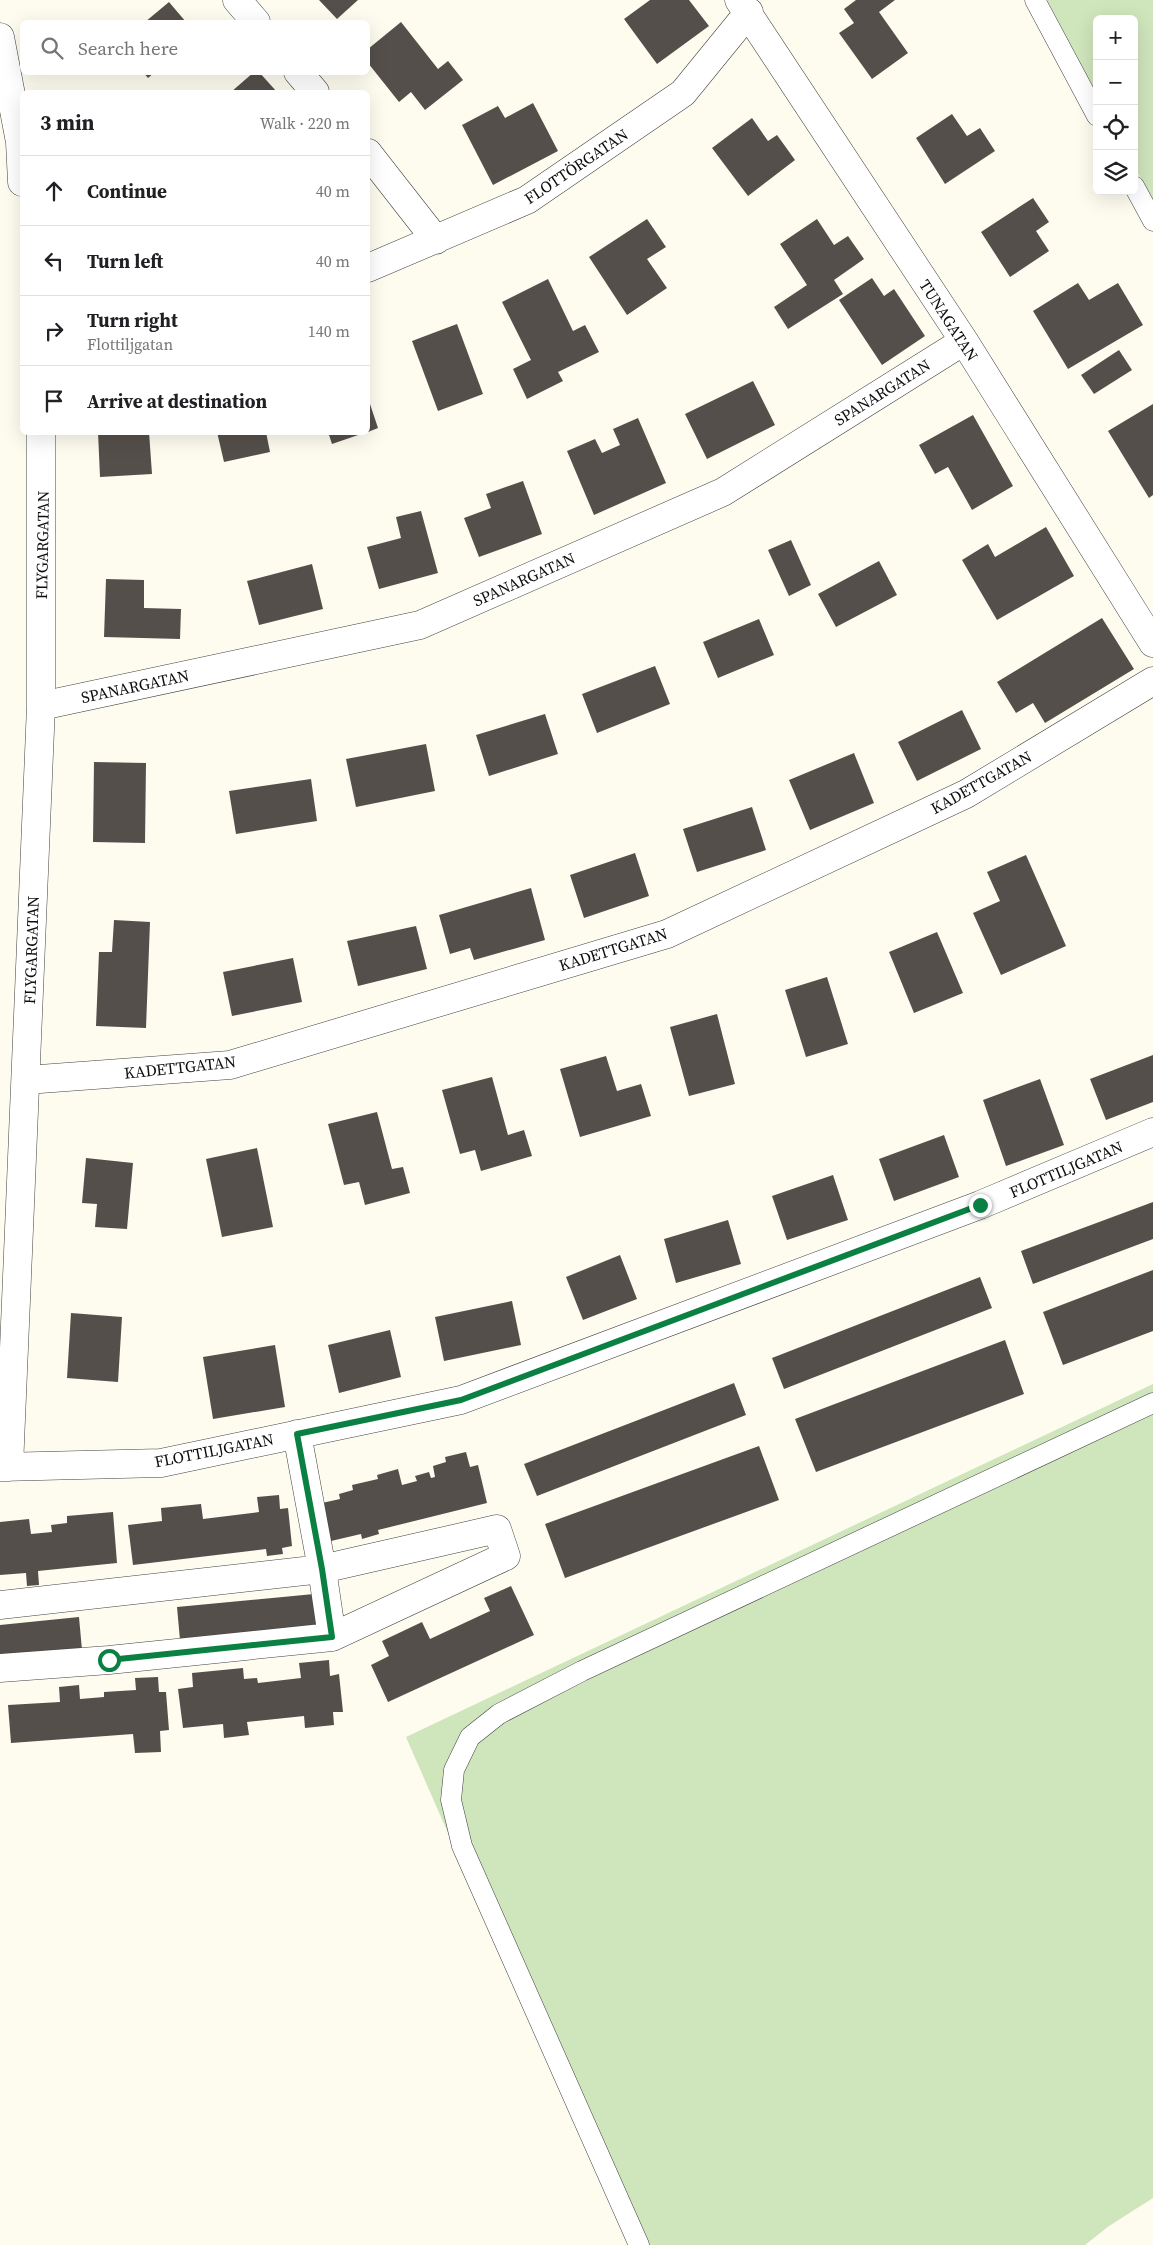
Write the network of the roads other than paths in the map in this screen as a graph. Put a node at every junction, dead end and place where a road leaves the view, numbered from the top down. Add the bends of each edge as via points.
1 (237, 0) edge
2 (1035, 0) edge
3 (744, 6) edge
4 (254, 20) edge
5 (0, 37) edge
6 (301, 75) edge
7 (313, 90) edge
8 (1093, 109) edge
9 (20, 142) edge
10 (370, 155) edge
11 (1138, 193) edge
12 (1153, 221) edge
13 (436, 240) junction
14 (370, 267) edge
15 (964, 341) junction
16 (41, 435) edge
17 (1153, 643) edge
18 (1153, 681) edge
19 (41, 706) junction
20 (26, 1080) junction
21 (1153, 1132) edge
22 (1153, 1403) edge
23 (297, 1434) junction
24 (5, 1467) edge
25 (322, 1569) junction
26 (0, 1605) edge
27 (332, 1637) junction
28 (0, 1668) edge
29 (639, 2245) edge

1 - 4 street
2 - 8 lane
3 - 13 street, FLOTTÖRGATAN via 683,93 527,200
3 - 15 street, TUNAGATAN
5 - 9 street
6 - 7 street
10 - 13 street
11 - 12 lane
13 - 14 street, FLOTTÖRGATAN
15 - 17 street, TUNAGATAN
15 - 19 street, SPANARGATAN via 723,492 420,624
16 - 19 street, FLYGARGATAN
18 - 20 street, KADETTGATAN via 966,794 667,934 230,1065
19 - 20 street, FLYGARGATAN
20 - 24 street, FLYGARGATAN
21 - 23 street, FLOTTILJGATAN via 980,1205 461,1400
22 - 29 lane via 582,1671 499,1714 470,1737 454,1770 451,1800 462,1846
23 - 24 street, FLOTTILJGATAN via 160,1463
23 - 25 street
25 - 26 street
25 - 27 street
25 - 27 street via 497,1529 506,1556
27 - 28 street

